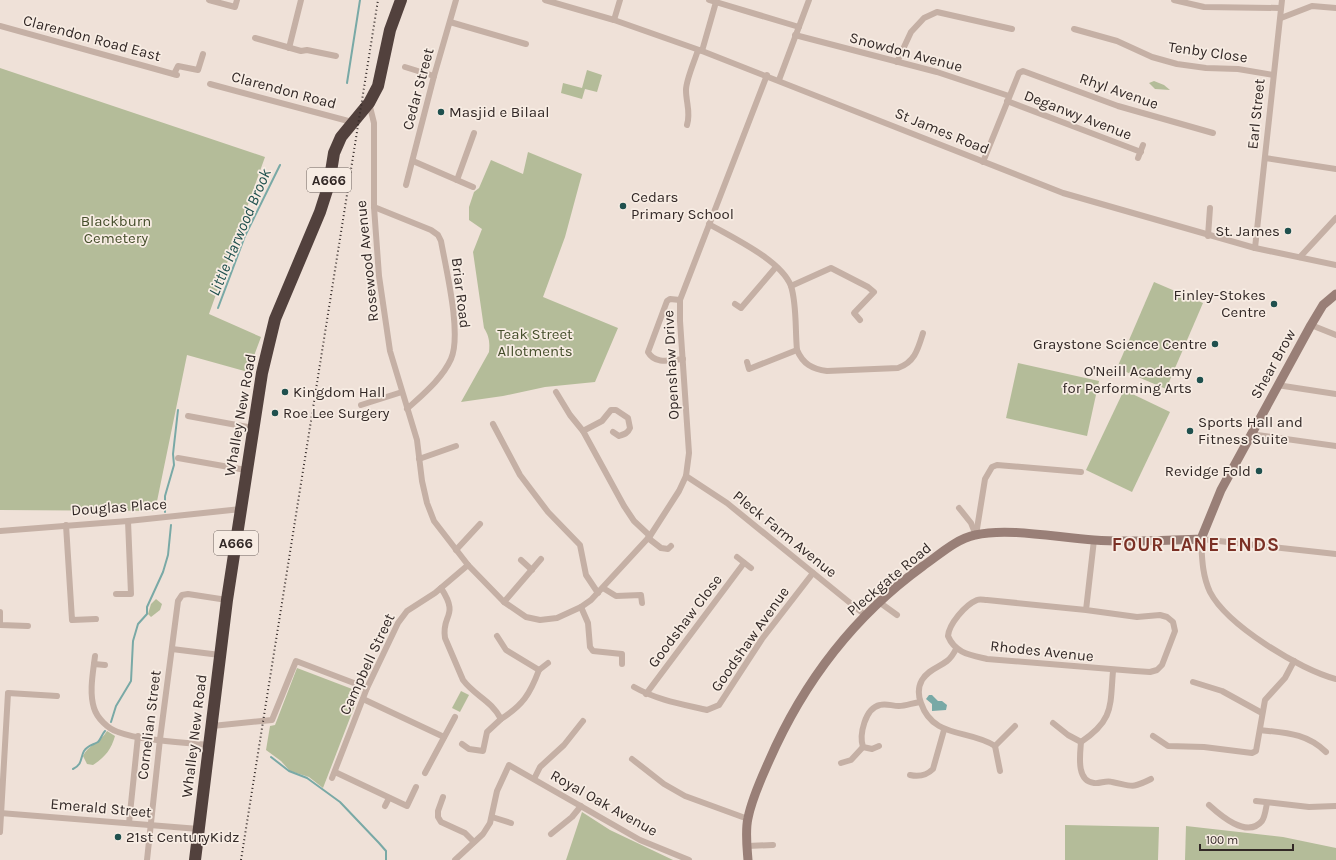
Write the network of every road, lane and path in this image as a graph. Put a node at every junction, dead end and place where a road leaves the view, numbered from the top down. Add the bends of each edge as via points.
1 (209, 0) edge
2 (236, 0) edge
3 (301, 0) edge
4 (401, 0) edge
5 (456, 0) edge
6 (545, 0) edge
7 (620, 0) edge
8 (809, 0) edge
9 (1174, 0) edge
10 (1282, 0) edge
11 (713, 1) edge
12 (1281, 8) junction
13 (1336, 8) edge
14 (1281, 18) junction
15 (614, 20) junction
16 (450, 22) junction
17 (0, 26) edge
18 (798, 28) junction
19 (1074, 29) dead end
20 (1012, 30) dead end
21 (796, 35) junction
22 (255, 38) dead end
23 (526, 44) dead end
24 (289, 48) junction
25 (700, 50) junction
26 (203, 54) dead end
27 (336, 56) dead end
28 (897, 62) junction
29 (406, 67) dead end
30 (767, 75) junction
31 (1273, 75) junction
32 (434, 76) junction
33 (778, 80) junction
34 (210, 84) dead end
35 (1008, 99) junction
36 (369, 102) junction
37 (352, 122) junction
38 (687, 125) dead end
39 (474, 133) dead end
40 (1213, 133) dead end
41 (1138, 158) dead end
42 (1264, 158) junction
43 (413, 161) junction
44 (983, 162) junction
45 (1336, 169) edge
46 (457, 180) junction
47 (406, 185) dead end
48 (473, 186) dead end
49 (374, 207) junction
50 (1210, 208) dead end
51 (1336, 218) edge
52 (709, 224) junction
53 (1208, 236) junction
54 (1254, 248) junction
55 (1300, 257) junction
56 (1336, 265) edge
57 (776, 267) junction
58 (790, 286) junction
59 (1334, 298) edge
60 (680, 300) junction
61 (735, 304) dead end
62 (860, 320) dead end
63 (1311, 325) junction
64 (923, 333) dead end
65 (1336, 335) edge
66 (797, 350) junction
67 (683, 359) junction
68 (747, 362) dead end
69 (1277, 385) junction
70 (402, 392) junction
71 (556, 392) dead end
72 (1336, 394) edge
73 (361, 405) dead end
74 (407, 409) junction
75 (188, 416) dead end
76 (493, 424) dead end
77 (252, 428) junction
78 (583, 431) junction
79 (612, 432) dead end
80 (1250, 434) junction
81 (456, 446) dead end
82 (1336, 446) edge
83 (178, 458) dead end
84 (419, 458) junction
85 (246, 470) junction
86 (1081, 472) dead end
87 (686, 476) junction
88 (959, 508) dead end
89 (241, 509) junction
90 (128, 521) junction
91 (66, 524) junction
92 (480, 524) dead end
93 (0, 530) edge
94 (976, 535) junction
95 (649, 537) junction
96 (1201, 539) junction
97 (1094, 540) junction
98 (671, 546) dead end
99 (456, 550) junction
100 (1336, 554) edge
101 (737, 557) dead end
102 (522, 560) dead end
103 (541, 560) dead end
104 (744, 563) junction
105 (468, 565) junction
106 (751, 568) dead end
107 (532, 570) junction
108 (813, 573) junction
109 (441, 588) junction
110 (603, 588) junction
111 (598, 593) junction
112 (116, 594) dead end
113 (227, 600) junction
114 (504, 602) junction
115 (878, 602) junction
116 (642, 603) dead end
117 (581, 607) junction
118 (1086, 610) junction
119 (0, 612) edge
120 (865, 615) junction
121 (897, 615) dead end
122 (96, 619) dead end
123 (28, 626) dead end
124 (497, 636) dead end
125 (172, 649) junction
126 (956, 649) junction
127 (220, 655) junction
128 (95, 656) dead end
129 (1294, 661) junction
130 (548, 663) dead end
131 (94, 664) junction
132 (622, 664) dead end
133 (105, 665) dead end
134 (539, 670) junction
135 (1113, 670) junction
136 (1336, 679) edge
137 (1193, 682) dead end
138 (634, 686) dead end
139 (367, 688) junction
140 (646, 694) junction
141 (57, 696) dead end
142 (363, 699) junction
143 (920, 702) junction
144 (1262, 713) junction
145 (455, 717) dead end
146 (501, 719) junction
147 (583, 721) dead end
148 (1053, 724) dead end
149 (212, 726) junction
150 (1015, 726) dead end
151 (944, 730) junction
152 (1260, 730) junction
153 (138, 736) junction
154 (1153, 736) dead end
155 (444, 737) junction
156 (160, 739) junction
157 (1081, 742) junction
158 (462, 744) dead end
159 (209, 745) junction
160 (879, 746) dead end
161 (995, 746) junction
162 (862, 748) junction
163 (1326, 752) dead end
164 (632, 759) dead end
165 (841, 763) dead end
166 (1000, 771) dead end
167 (335, 772) junction
168 (425, 774) dead end
169 (910, 775) dead end
170 (332, 778) dead end
171 (534, 779) junction
172 (1151, 779) dead end
173 (416, 787) dead end
174 (443, 797) dead end
175 (389, 798) junction
176 (1256, 802) dead end
177 (1267, 803) junction
178 (1208, 804) dead end
179 (385, 806) dead end
180 (581, 806) junction
181 (1336, 806) edge
182 (0, 813) edge
183 (492, 817) junction
184 (748, 819) junction
185 (129, 823) junction
186 (511, 823) dead end
187 (151, 824) junction
188 (199, 829) junction
189 (0, 832) edge
190 (551, 834) dead end
191 (474, 842) junction
192 (773, 845) dead end
193 (747, 846) junction
194 (147, 860) edge
195 (195, 860) edge
196 (456, 860) edge
197 (689, 860) edge
198 (748, 860) edge

1 - 2 street via 235,7
3 - 24 street
4 - 36 highway, Whalley New Road / A666 via 390,30 378,86
5 - 16 street, Cedar Street
6 - 15 street, St James Road
7 - 15 street
8 - 18 street
9 - 12 street via 1204,7
10 - 12 street, Earl Street
11 - 18 street
11 - 25 street
12 - 14 street, Earl Street
13 - 14 street via 1312,6
14 - 31 street, Earl Street
15 - 25 street, St James Road
16 - 23 street
16 - 32 street, Cedar Street
17 - 26 street, Clarendon Road East via 175,74 178,66 198,70
18 - 21 street
19 - 31 street, Tenby Close via 1117,41 1152,57 1177,64
20 - 28 street via 937,12 924,18 911,32
21 - 28 street, Snowdon Avenue
21 - 33 street
22 - 24 street
24 - 27 street
25 - 30 street, St James Road
25 - 38 street via 686,88 689,112
28 - 35 street, Snowdon Avenue via 937,72
29 - 32 street
30 - 33 street, St James Road
30 - 52 street, Openshaw Drive
31 - 42 street, Earl Street
32 - 43 street, Cedar Street
33 - 44 street, St James Road
34 - 37 street, Clarendon Road
35 - 40 street, Rhyl Avenue via 1019,73 1023,71 1118,106
35 - 41 street, Deganwy Avenue via 1142,149
35 - 44 street
36 - 37 highway, Whalley New Road / A666
36 - 49 street, Rosewood Avenue via 374,123
37 - 77 highway, Whalley New Road / A666 via 341,136 334,153 329,184 320,212 276,319 262,373
39 - 46 street
42 - 45 street
42 - 54 street, Earl Street
43 - 46 street
43 - 47 street, Cedar Street
44 - 53 street, St James Road via 1063,193
46 - 48 street
49 - 70 street, Rosewood Avenue via 379,276 390,351
49 - 74 street, Briar Road via 438,235 454,318 451,358 434,383
50 - 53 street
51 - 55 street
52 - 57 street
52 - 60 street, Openshaw Drive
53 - 54 street, St James Road
54 - 55 street, St James Road
55 - 56 street, St James Road
57 - 58 street
57 - 61 street via 741,308
58 - 62 street via 831,268 874,292 854,313
58 - 66 street via 793,295
59 - 63 main road, Shear Brow via 1318,312
60 - 67 street, Openshaw Drive
60 - 67 street via 667,301 648,352 658,360
63 - 65 street
63 - 69 main road, Shear Brow
64 - 66 street via 916,355 908,364 898,368 818,370 800,358
66 - 68 street via 750,369
67 - 87 street, Openshaw Drive via 689,453
69 - 72 street
69 - 80 main road, Shear Brow
70 - 73 street
70 - 74 street, Rosewood Avenue
71 - 78 street
74 - 84 street, Rosewood Avenue via 417,440
75 - 77 street
76 - 111 street via 520,475 548,512 580,545 586,575
77 - 85 highway, Whalley New Road / A666
78 - 79 street via 602,421 610,410 616,410 628,418 630,428 624,435 619,436
78 - 95 street via 624,506
80 - 82 street
80 - 96 main road, Shear Brow via 1214,505
81 - 84 street
83 - 85 street
84 - 99 street, Rosewood Avenue via 427,503 434,522
85 - 89 highway, Whalley New Road / A666
86 - 94 street via 997,465 992,467 985,479
87 - 95 street, Openshaw Drive
87 - 108 street, Pleck Farm Avenue via 727,503
88 - 94 street via 971,523
89 - 90 street, Douglas Place
89 - 113 highway, Whalley New Road / A666
90 - 91 street, Douglas Place
90 - 112 street via 131,594
91 - 93 street, Douglas Place
91 - 122 street via 72,620
92 - 99 street
94 - 97 main road, Pleckgate Road via 1010,533
94 - 115 main road, Pleckgate Road via 948,548
95 - 98 street via 661,548 668,549
95 - 110 street, Openshaw Drive
96 - 97 main road, Pleckgate Road via 1127,542
96 - 100 street
96 - 129 street via 1204,578 1217,602 1242,627
97 - 118 street
99 - 105 street, Rosewood Avenue
101 - 104 street
102 - 107 street
103 - 107 street
104 - 106 street
104 - 140 street, Goodshaw Close
105 - 109 street, Campbell Street
105 - 114 street, Rosewood Avenue
107 - 114 street
108 - 120 street, Pleck Farm Avenue
108 - 140 street, Goodshaw Avenue via 762,639 719,705 707,710
109 - 139 street, Campbell Street via 413,606 398,623
109 - 146 street via 451,614 444,631 445,638 463,680 489,702
110 - 111 street, Openshaw Drive
110 - 116 street via 616,596 641,595
111 - 117 street, Openshaw Drive
113 - 125 street, Cornelian Street via 182,595 178,601
113 - 127 highway, Whalley New Road / A666
114 - 117 street, Openshaw Drive via 526,616 540,620 557,618
115 - 120 main road, Pleckgate Road
115 - 121 street
117 - 132 street via 588,623 590,647 593,652 622,654
118 - 126 street, Rhodes Avenue via 977,600 949,629 948,636
118 - 135 street, Rhodes Avenue via 1137,617 1160,615 1173,622 1175,632 1165,660 1157,670
119 - 123 street via 0,625
120 - 184 main road, Pleckgate Road via 830,655 793,710 756,791
124 - 134 street via 506,650
125 - 127 street
125 - 156 street, Cornelian Street
126 - 135 street, Rhodes Avenue via 971,656 987,659
126 - 143 street via 947,661 934,667 923,678 919,686
127 - 149 highway, Whalley New Road / A666
128 - 131 street
129 - 136 street
129 - 144 street via 1281,683 1267,697
130 - 134 street
131 - 133 street
131 - 153 street via 94,708 108,726 118,732
134 - 146 street via 527,698
135 - 157 street via 1110,711 1107,718 1096,732
137 - 144 street via 1222,691
138 - 140 street, Goodshaw Avenue
139 - 142 street, Campbell Street
139 - 149 street via 296,661 272,720
141 - 182 street via 8,694
142 - 155 street
142 - 167 street, Campbell Street
143 - 151 street via 928,717
143 - 162 street via 900,706 882,704 874,708 864,722 861,734
144 - 152 street
145 - 155 street
146 - 158 street via 487,732 483,751 469,749
147 - 171 street via 540,767
148 - 157 street
149 - 159 highway, Whalley New Road / A666
150 - 161 street
151 - 161 street via 976,737
151 - 169 street via 933,769 917,777
152 - 154 street via 1257,748 1252,753 1197,746 1168,746
152 - 163 street via 1308,738
153 - 156 street
153 - 185 street
155 - 168 street
156 - 159 street
156 - 187 street, Cornelian Street
157 - 172 street via 1080,768 1088,781 1111,781 1129,787
159 - 188 highway, Whalley New Road / A666
160 - 162 street via 872,749
161 - 166 street
162 - 165 street via 851,760
164 - 184 street via 681,794
167 - 170 street, Campbell Street
167 - 175 street
171 - 180 street, Royal Oak Avenue
171 - 183 street, Royal Oak Avenue via 509,765 498,788
173 - 175 street via 407,806
174 - 191 street via 438,811 441,822 465,833
175 - 179 street
176 - 177 street
177 - 178 street via 1263,820 1256,826 1246,827 1232,824
177 - 181 street via 1308,807
180 - 190 street
180 - 197 street, Royal Oak Avenue via 640,840
182 - 185 street, Emerald Street
182 - 189 street
183 - 186 street
183 - 191 street via 483,834
184 - 193 main road, Pleckgate Road
185 - 187 street, Emerald Street
187 - 188 street, Emerald Street
187 - 194 street, Cornelian Street
188 - 195 highway, Whalley New Road / A666
191 - 196 street
192 - 193 street
193 - 198 main road, Pleckgate Road

